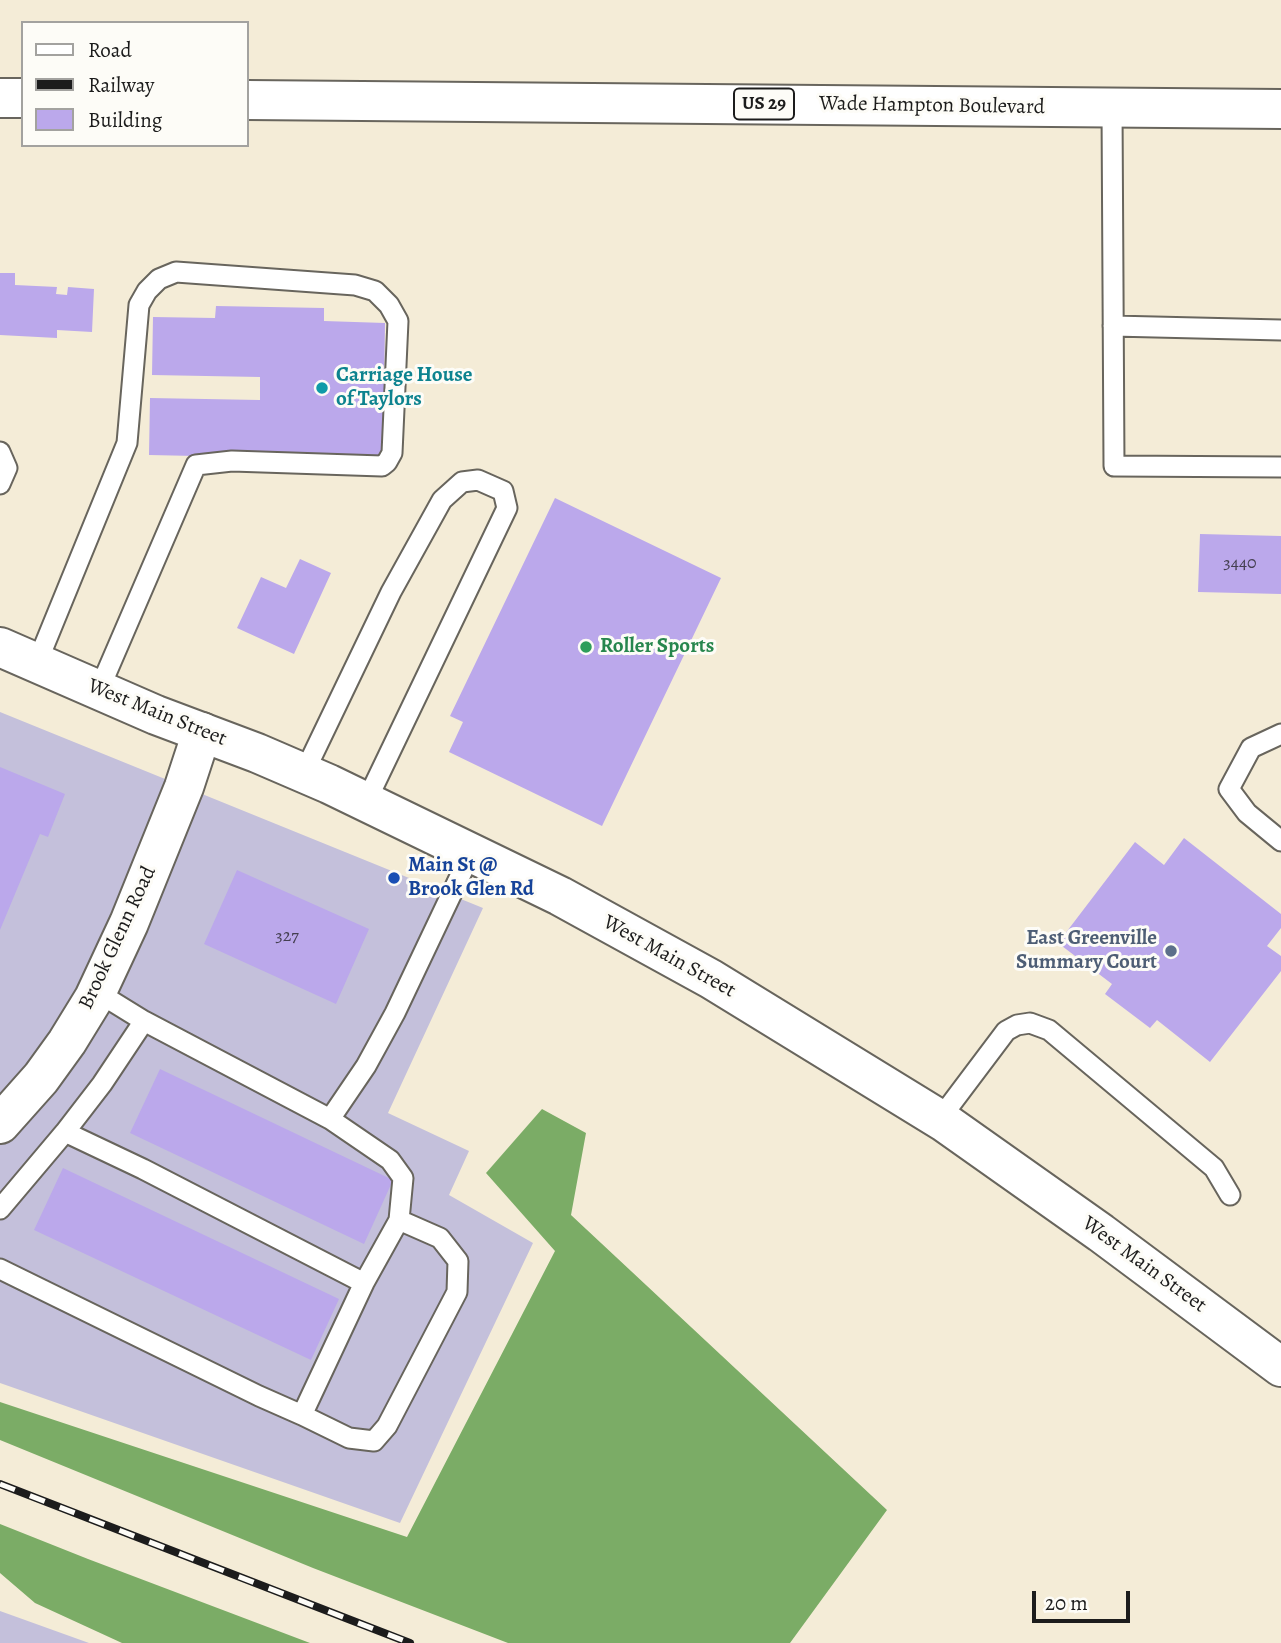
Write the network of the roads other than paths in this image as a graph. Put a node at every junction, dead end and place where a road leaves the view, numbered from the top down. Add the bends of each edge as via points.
1 (0, 98) edge
2 (21, 98) edge
3 (248, 100) edge
4 (1112, 107) junction
5 (1281, 109) edge
6 (1113, 326) junction
7 (1281, 330) edge
8 (0, 452) edge
9 (1281, 467) edge
10 (0, 484) edge
11 (0, 647) edge
12 (37, 663) junction
13 (99, 690) junction
14 (202, 732) junction
15 (1281, 734) edge
16 (304, 773) junction
17 (366, 802) junction
18 (1281, 841) edge
19 (471, 853) junction
20 (96, 992) junction
21 (144, 1021) junction
22 (330, 1119) junction
23 (939, 1119) junction
24 (0, 1124) edge
25 (65, 1132) junction
26 (1230, 1195) dead end
27 (0, 1209) edge
28 (399, 1220) junction
29 (0, 1269) edge
30 (364, 1283) junction
31 (1281, 1367) edge
32 (302, 1415) junction

1 - 2 street
3 - 4 street, Wade Hampton Boulevard / US 29
4 - 5 street, Wade Hampton Boulevard / US 29
4 - 6 lane
6 - 7 lane
6 - 9 lane via 1114,466
8 - 10 lane via 7,468
11 - 12 street, West Main Street
12 - 13 street, West Main Street
12 - 13 lane via 127,443 139,305 147,291 176,272 355,285 375,291 398,321 392,453 387,461 382,466 232,461 196,465
13 - 14 street, West Main Street
14 - 16 street, West Main Street
14 - 20 street, Brook Glenn Road via 134,911
15 - 18 lane via 1251,748 1229,789 1247,813
16 - 17 street, West Main Street
16 - 17 lane via 391,592 442,500 462,482 478,480 503,491 507,508
17 - 19 street, West Main Street
19 - 22 lane via 395,1013
19 - 23 street, West Main Street via 711,979
20 - 21 lane
20 - 24 street, Brook Glenn Road via 41,1078
21 - 22 lane
21 - 25 lane
22 - 28 lane via 390,1160 403,1178
23 - 26 lane via 1006,1031 1030,1023 1049,1030 1214,1168
23 - 31 street, West Main Street
25 - 27 lane
25 - 30 lane
28 - 30 lane
28 - 32 lane via 440,1238 458,1261 457,1292 387,1426 374,1441 349,1438
29 - 32 lane
30 - 32 lane

